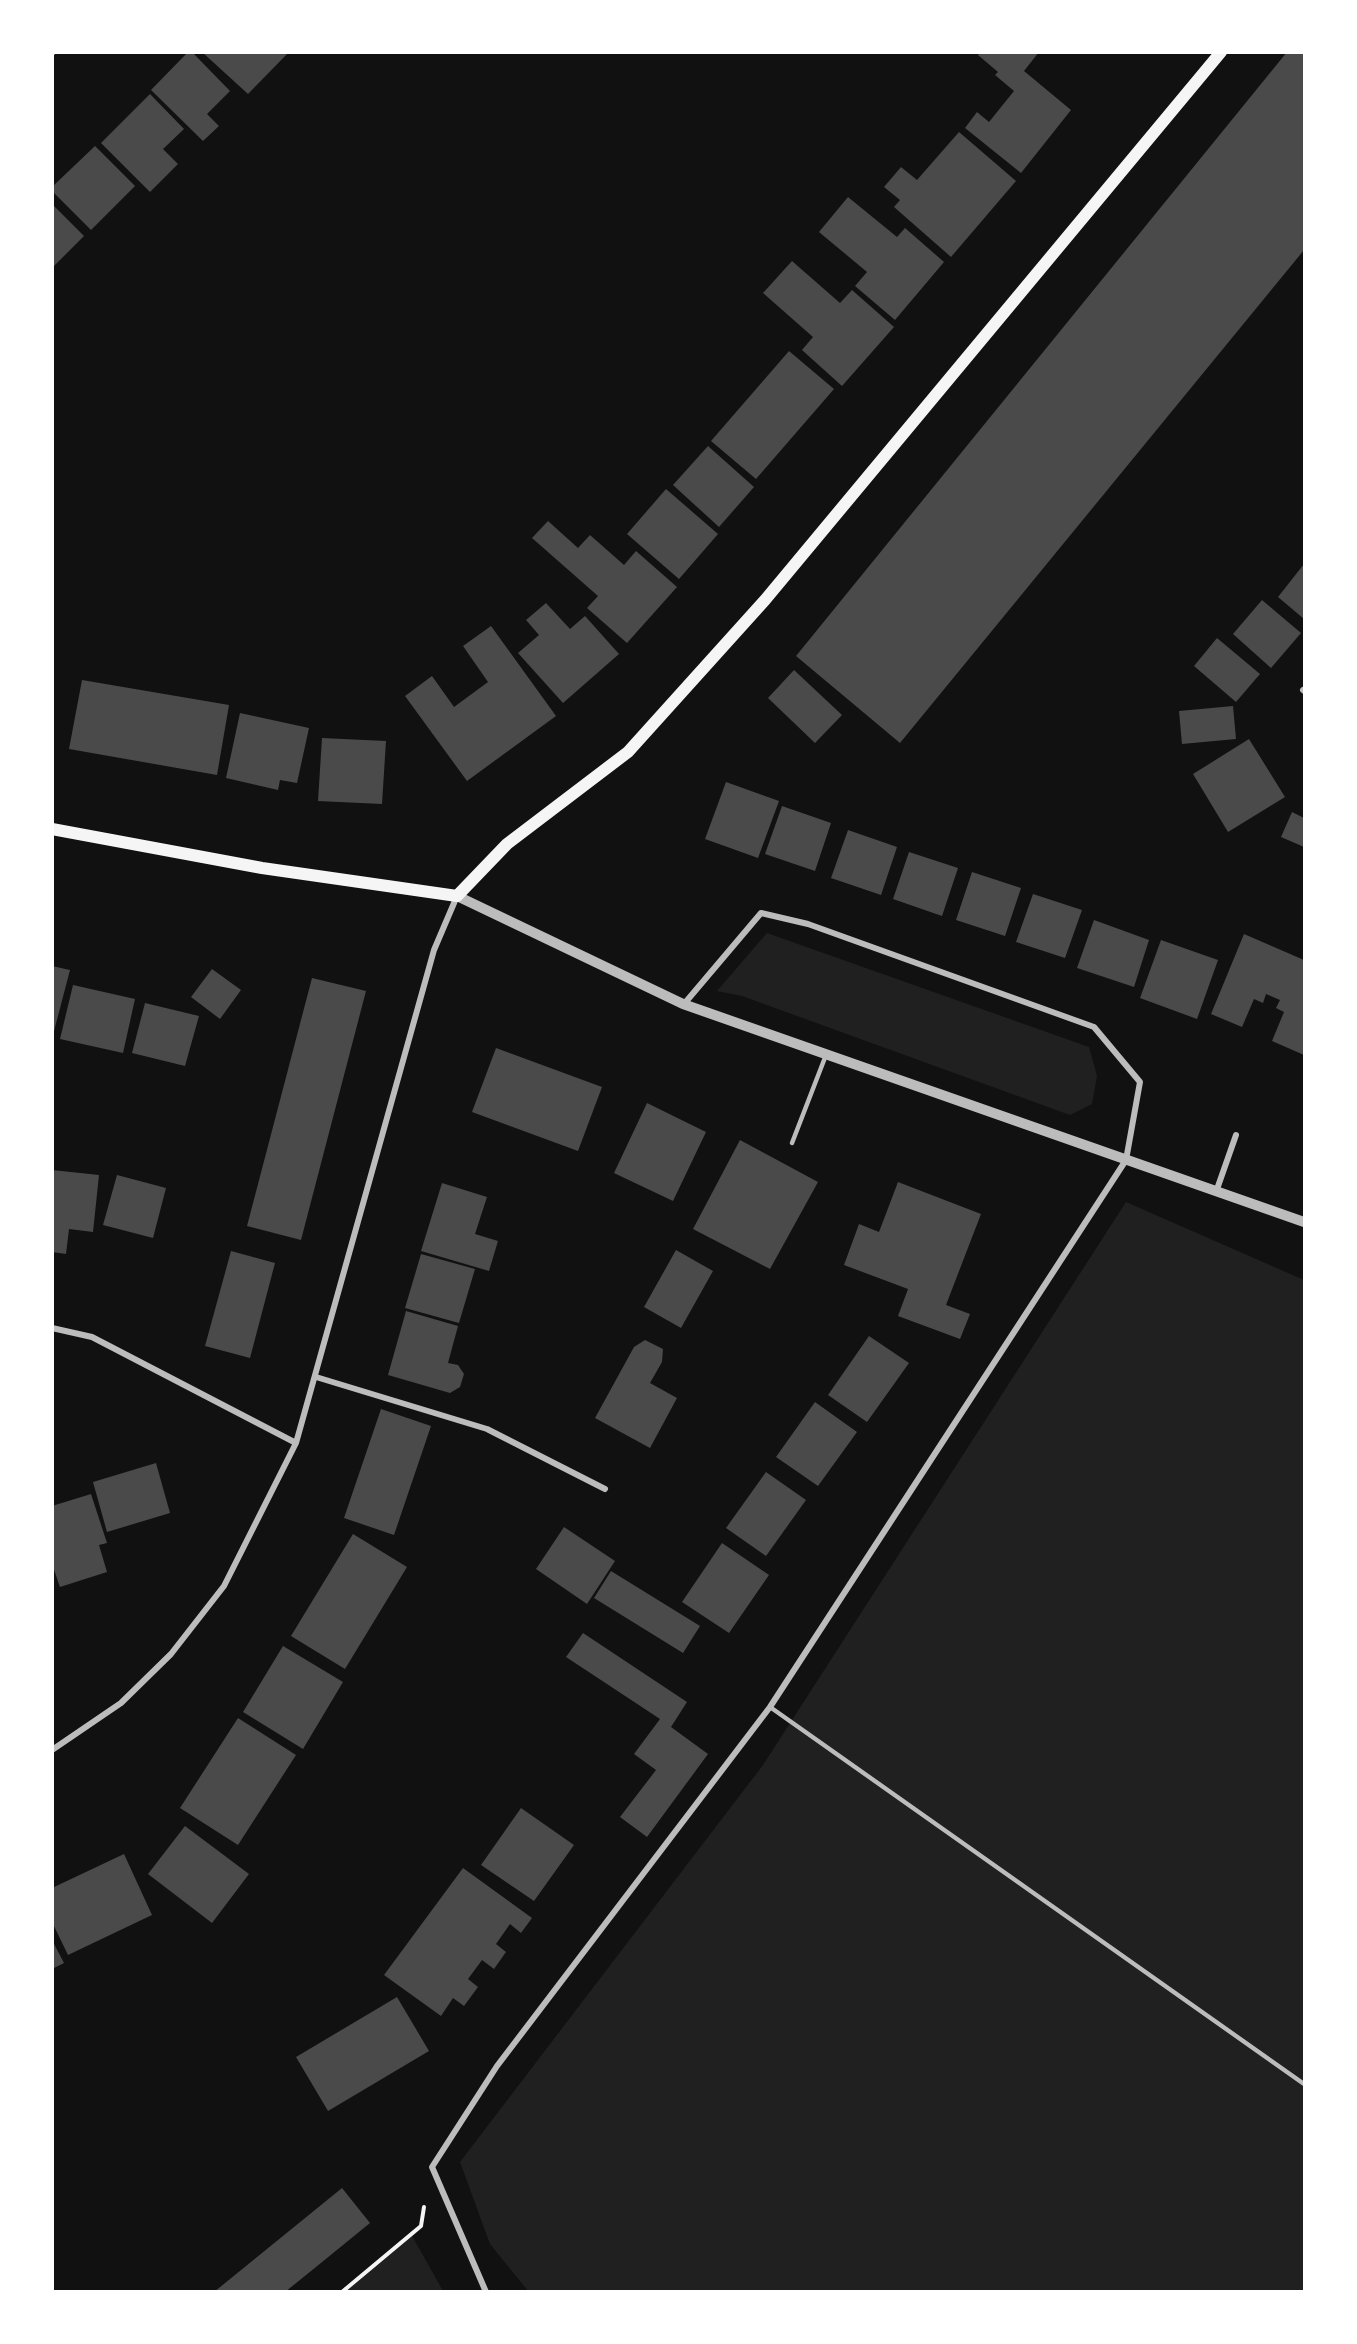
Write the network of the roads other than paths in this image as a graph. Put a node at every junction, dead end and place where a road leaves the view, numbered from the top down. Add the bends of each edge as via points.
1 (1221, 52) edge
2 (52, 829) edge
3 (457, 896) junction
4 (683, 1004) junction
5 (826, 1055) junction
6 (1236, 1135) dead end
7 (792, 1143) dead end
8 (1126, 1160) junction
9 (1216, 1192) junction
10 (1305, 1222) edge
11 (52, 1328) edge
12 (316, 1377) junction
13 (296, 1443) junction
14 (605, 1489) dead end
15 (770, 1707) junction
16 (52, 1750) edge
17 (1305, 2084) edge
18 (486, 2292) edge

1 - 3 main road via 765,600 628,752 507,844
2 - 3 main road via 262,868
3 - 4 street
3 - 12 street via 434,950
4 - 5 street
4 - 8 street via 761,913 808,924 1094,1027 1140,1082
5 - 7 lane
5 - 8 street
6 - 9 street
8 - 9 street
8 - 15 street
9 - 10 street
11 - 13 street via 92,1337
12 - 13 street
12 - 14 street via 487,1429
13 - 16 street via 224,1586 171,1654 121,1703
15 - 17 lane
15 - 18 street via 497,2066 432,2167

